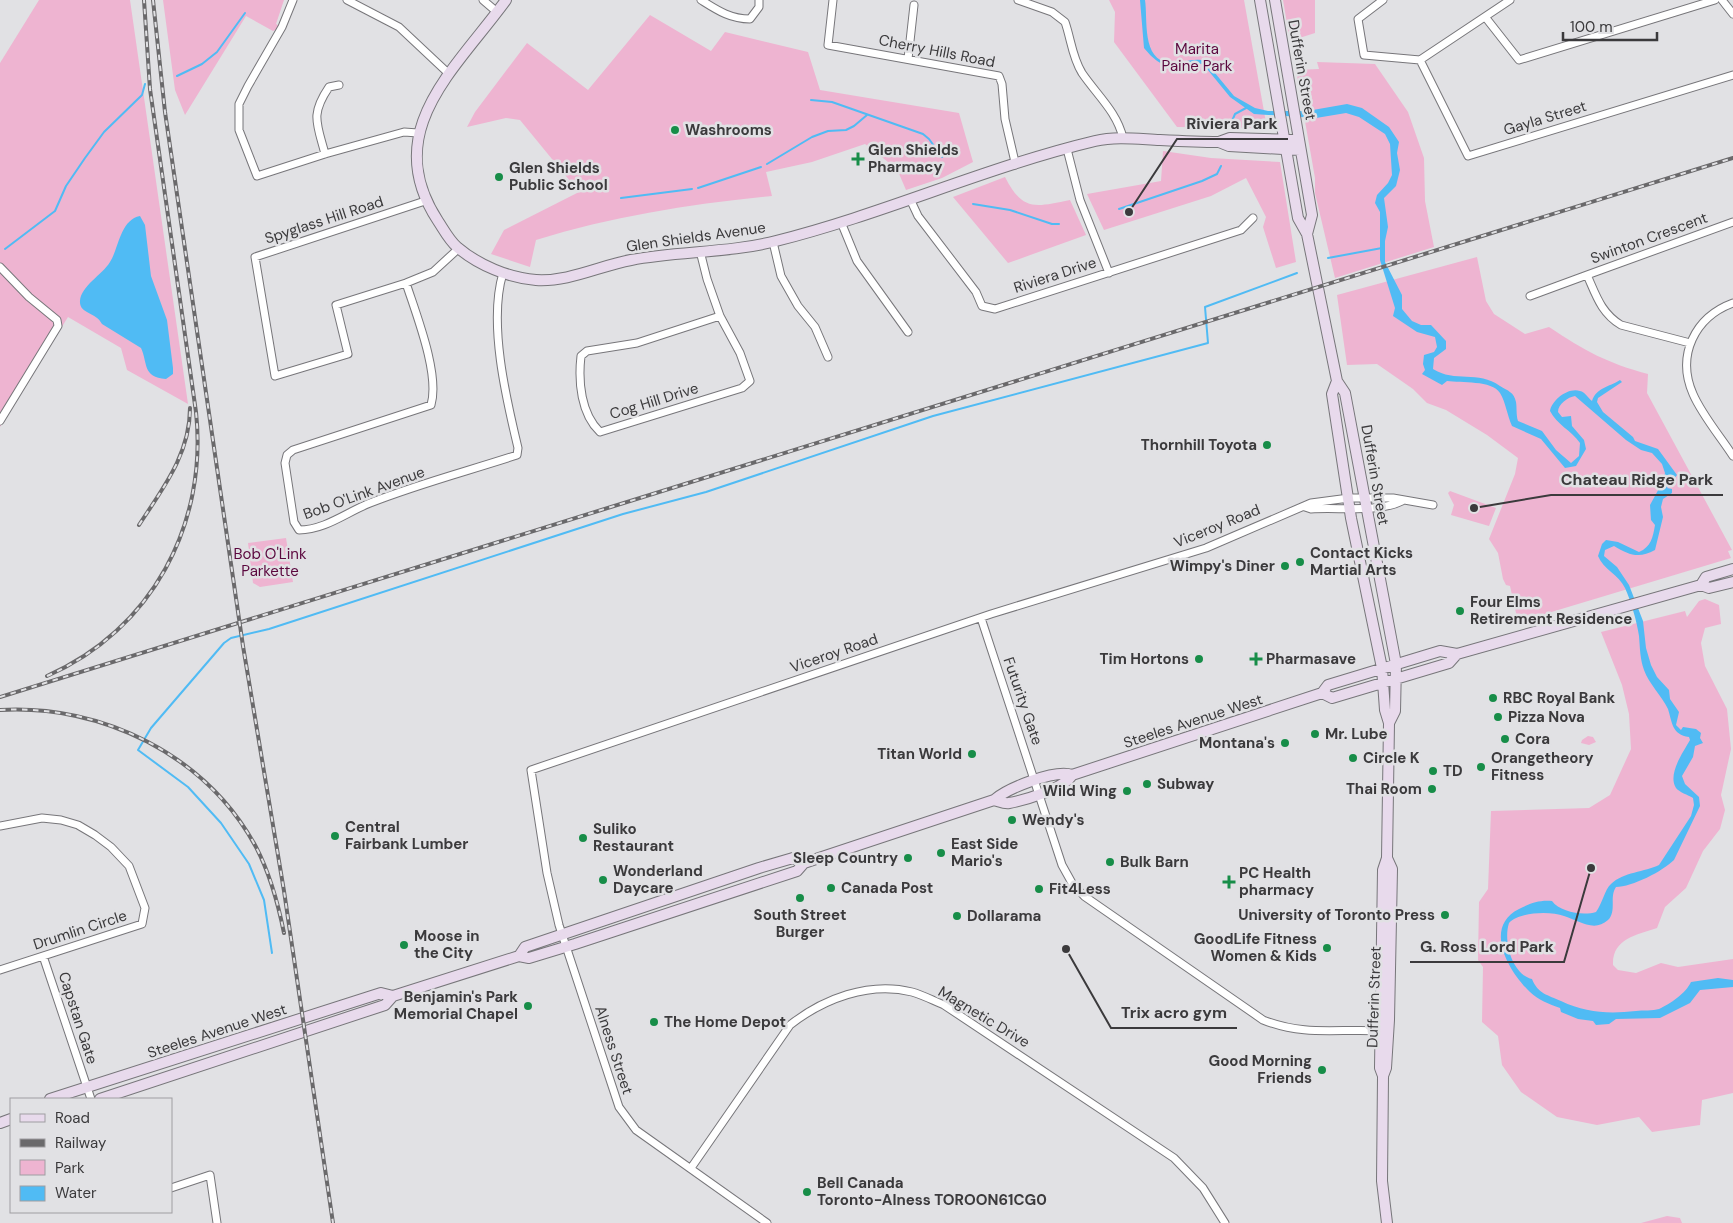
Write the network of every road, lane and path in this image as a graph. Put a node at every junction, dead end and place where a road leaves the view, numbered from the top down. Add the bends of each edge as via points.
1 (293, 0) edge
2 (347, 0) edge
3 (483, 0) edge
4 (506, 0) edge
5 (701, 0) edge
6 (759, 0) edge
7 (833, 0) edge
8 (1018, 0) edge
9 (1260, 0) edge
10 (1275, 0) edge
11 (1383, 0) edge
12 (1510, 0) edge
13 (1715, 0) edge
14 (1722, 0) edge
15 (914, 5) dead end
16 (497, 12) junction
17 (1733, 14) edge
18 (1486, 18) junction
19 (908, 59) junction
20 (1420, 60) junction
21 (448, 73) junction
22 (1733, 75) edge
23 (339, 85) dead end
24 (418, 133) junction
25 (1123, 138) junction
26 (1283, 144) junction
27 (1299, 145) junction
28 (1067, 149) junction
29 (325, 154) junction
30 (1015, 162) junction
31 (425, 201) junction
32 (911, 201) junction
33 (1254, 218) dead end
34 (840, 222) junction
35 (1733, 222) edge
36 (1307, 234) junction
37 (773, 242) junction
38 (458, 248) junction
39 (700, 251) junction
40 (0, 266) edge
41 (503, 273) junction
42 (1109, 273) junction
43 (1587, 275) junction
44 (406, 283) junction
45 (1530, 296) dead end
46 (1733, 303) edge
47 (720, 316) junction
48 (908, 332) dead end
49 (1690, 343) junction
50 (828, 357) dead end
51 (1337, 381) junction
52 (0, 421) edge
53 (1733, 456) edge
54 (1349, 502) junction
55 (1364, 503) junction
56 (1433, 505) dead end
57 (1733, 569) edge
58 (1733, 582) edge
59 (1701, 585) junction
60 (981, 618) junction
61 (1457, 654) junction
62 (1396, 664) junction
63 (1382, 668) junction
64 (1397, 678) junction
65 (1384, 681) junction
66 (1322, 693) junction
67 (1389, 723) junction
68 (1072, 775) junction
69 (1035, 781) junction
70 (1039, 794) junction
71 (994, 800) junction
72 (0, 826) edge
73 (804, 863) junction
74 (759, 868) junction
75 (763, 882) junction
76 (562, 936) junction
77 (566, 947) junction
78 (43, 956) junction
79 (519, 956) junction
80 (0, 970) edge
81 (393, 996) junction
82 (1384, 1031) junction
83 (87, 1089) junction
84 (54, 1098) edge
85 (91, 1098) edge
86 (103, 1098) edge
87 (691, 1168) junction
88 (172, 1188) edge
89 (218, 1223) edge
90 (767, 1223) edge
91 (1225, 1223) edge
92 (1387, 1223) edge

1 - 29 street via 282,28 239,104 239,130 257,176
2 - 21 street via 399,27
3 - 16 street
4 - 16 main road, Glen Shields Avenue
5 - 6 street via 738,19 750,19 759,7
7 - 19 street, Cherry Hills Road via 828,45
8 - 25 street via 1052,12 1065,22 1073,54 1082,72 1119,121
9 - 26 main road, Dufferin Street
10 - 27 main road, Dufferin Street
11 - 20 street via 1358,19 1364,54
12 - 18 street
13 - 18 street via 1520,60
14 - 17 street
15 - 19 street
16 - 21 main road, Glen Shields Avenue
18 - 20 street
19 - 30 street, Cherry Hills Road via 998,76
20 - 22 street, Gayla Street via 1468,156
21 - 24 main road, Glen Shields Avenue via 430,102
23 - 29 street via 329,87 318,102 315,117
24 - 29 street via 404,132
24 - 31 main road, Glen Shields Avenue via 416,167
25 - 26 main road, Glen Shields Avenue via 1219,142 1230,138
25 - 28 main road, Glen Shields Avenue via 1098,140
26 - 27 main road, Glen Shields Avenue
26 - 36 main road, Dufferin Street via 1298,218
27 - 36 main road, Dufferin Street via 1312,215
28 - 30 main road, Glen Shields Avenue
28 - 42 street via 1080,200
30 - 32 main road, Glen Shields Avenue
31 - 38 main road, Glen Shields Avenue
31 - 44 street, Spyglass Hill Road via 255,257 275,376 348,354 336,305
32 - 34 main road, Glen Shields Avenue
32 - 42 street, Riviera Drive via 918,216 976,292 982,306 995,309
33 - 42 street, Riviera Drive via 1241,230
34 - 37 main road, Glen Shields Avenue
34 - 48 street via 857,261
35 - 43 street, Swinton Crescent
36 - 51 main road, Dufferin Street
37 - 39 main road, Glen Shields Avenue
37 - 50 street via 781,276 815,327
38 - 41 main road, Glen Shields Avenue
38 - 44 street, Spyglass Hill Road via 433,272
39 - 41 main road, Glen Shields Avenue via 630,260 566,278 537,280
39 - 47 street, Cog Hill Drive
40 - 52 street via 29,297 57,320 58,326
41 - 44 street, Bob O'Link Avenue via 496,316 517,455 369,503 338,519 299,530 294,522 285,463 287,455 293,450 431,405 434,395 430,364
43 - 45 street
43 - 49 street, Swinton Crescent via 1598,303 1613,321 1621,326
46 - 49 street via 1716,309 1698,327
47 - 47 street, Cog Hill Drive via 740,353 750,381 742,388 600,432 589,422 581,389 581,356 587,351 637,343
49 - 53 street via 1688,379 1693,395
51 - 54 main road, Dufferin Street via 1332,394
51 - 55 main road, Dufferin Street via 1345,393
54 - 55 street, Viceroy Road
54 - 60 street, Viceroy Road via 1311,502 1206,548
54 - 63 main road, Dufferin Street
55 - 56 street, Viceroy Road via 1394,505 1402,501
55 - 62 main road, Dufferin Street
57 - 59 main road, Steeles Avenue West via 1706,577
58 - 59 main road, Steeles Avenue West via 1709,588
59 - 61 main road, Steeles Avenue West
60 - 69 street, Futurity Gate
60 - 76 street, Viceroy Road via 531,770 546,873
61 - 62 main road, Steeles Avenue West via 1440,652
61 - 64 main road, Steeles Avenue West via 1449,663
62 - 63 main road, Steeles Avenue West
62 - 64 main road, Dufferin Street
63 - 65 main road, Dufferin Street
63 - 66 main road, Steeles Avenue West via 1328,685
64 - 65 main road, Steeles Avenue West
64 - 67 main road, Dufferin Street via 1395,711
65 - 66 main road, Steeles Avenue West via 1332,698
65 - 67 main road, Dufferin Street
66 - 68 main road, Steeles Avenue West
67 - 82 main road, Dufferin Street via 1387,858 1383,870
68 - 69 main road, Steeles Avenue West via 1063,772
68 - 70 main road, Steeles Avenue West via 1063,786
69 - 70 street, Futurity Gate
69 - 71 main road, Steeles Avenue West via 1003,792
70 - 71 main road, Steeles Avenue West via 1007,804
70 - 82 street, Futurity Gate via 1062,865 1084,896 1250,1012 1284,1028 1312,1032
71 - 73 main road, Steeles Avenue West
72 - 78 street, Drumlin Circle via 42,818 78,825 111,847 129,866 145,908 142,924
73 - 74 main road, Steeles Avenue West via 793,858
73 - 75 main road, Steeles Avenue West via 797,871
74 - 75 main road
74 - 76 main road, Steeles Avenue West
75 - 77 main road, Steeles Avenue West
76 - 77 street, Alness Street
76 - 79 main road, Steeles Avenue West via 525,948
77 - 79 main road, Steeles Avenue West via 528,958
77 - 87 street, Alness Street via 619,1107 636,1130
78 - 80 street, Drumlin Circle
78 - 83 street, Capstan Gate
79 - 81 main road, Steeles Avenue West
81 - 83 main road, Steeles Avenue West via 381,993
81 - 86 main road, Steeles Avenue West via 385,1005
82 - 92 main road, Dufferin Street via 1382,1181
83 - 84 main road, Steeles Avenue West
83 - 85 street, Capstan Gate
87 - 90 street, Alness Street
87 - 91 street, Magnetic Drive via 790,1025 809,1010 846,995 889,990 912,992 944,1005 1174,1158 1203,1188
88 - 89 street via 210,1175

